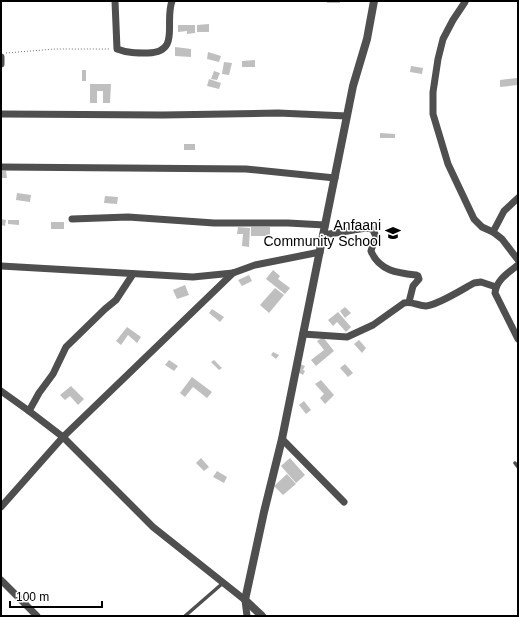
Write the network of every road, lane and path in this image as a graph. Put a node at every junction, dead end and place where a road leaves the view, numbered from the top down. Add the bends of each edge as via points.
1 (115, 1) edge
2 (172, 1) edge
3 (374, 1) edge
4 (464, 2) edge
5 (117, 49) junction
6 (1, 53) edge
7 (1, 57) edge
8 (1, 64) edge
9 (1, 114) edge
10 (347, 116) junction
11 (1, 167) edge
12 (335, 178) junction
13 (518, 198) edge
14 (72, 219) dead end
15 (325, 225) junction
16 (493, 232) junction
17 (323, 235) junction
18 (320, 252) junction
19 (518, 260) edge
20 (518, 265) edge
21 (1, 266) edge
22 (233, 273) junction
23 (133, 274) junction
24 (496, 287) junction
25 (409, 302) junction
26 (303, 334) junction
27 (518, 340) edge
28 (1, 391) edge
29 (29, 411) junction
30 (63, 437) junction
31 (282, 439) junction
32 (514, 463) dead end
33 (518, 467) edge
34 (344, 502) dead end
35 (1, 507) edge
36 (1, 580) edge
37 (224, 583) junction
38 (245, 600) junction
39 (37, 616) edge
40 (185, 616) edge
41 (247, 616) edge
42 (262, 616) edge

1 - 5 street
2 - 5 street via 169,39 163,50 129,53
3 - 10 street
4 - 16 street via 442,39 434,85 433,114 448,164 474,219 482,227
5 - 6 path via 56,49
7 - 8 street
9 - 10 street via 278,113
10 - 12 street
11 - 12 street via 246,169
12 - 15 street
13 - 16 street via 504,211
14 - 15 street via 128,217 214,223
15 - 17 street
16 - 19 street
17 - 18 street
17 - 25 street via 372,229 376,239 371,251 382,266 388,270 418,276
18 - 22 street via 255,265
18 - 26 street
20 - 24 street via 504,276
21 - 23 street
22 - 23 street via 192,277
22 - 30 street
23 - 29 street via 116,300 66,347 53,374
24 - 25 street via 481,282 474,283 430,305 420,306
24 - 27 street via 495,292
25 - 26 street via 373,325 346,337
26 - 31 street
28 - 29 street
29 - 30 street
30 - 35 street
30 - 37 street via 154,526
31 - 34 street
31 - 38 street
32 - 33 lane
36 - 39 street
37 - 38 street
37 - 40 lane
38 - 41 street
38 - 42 street

